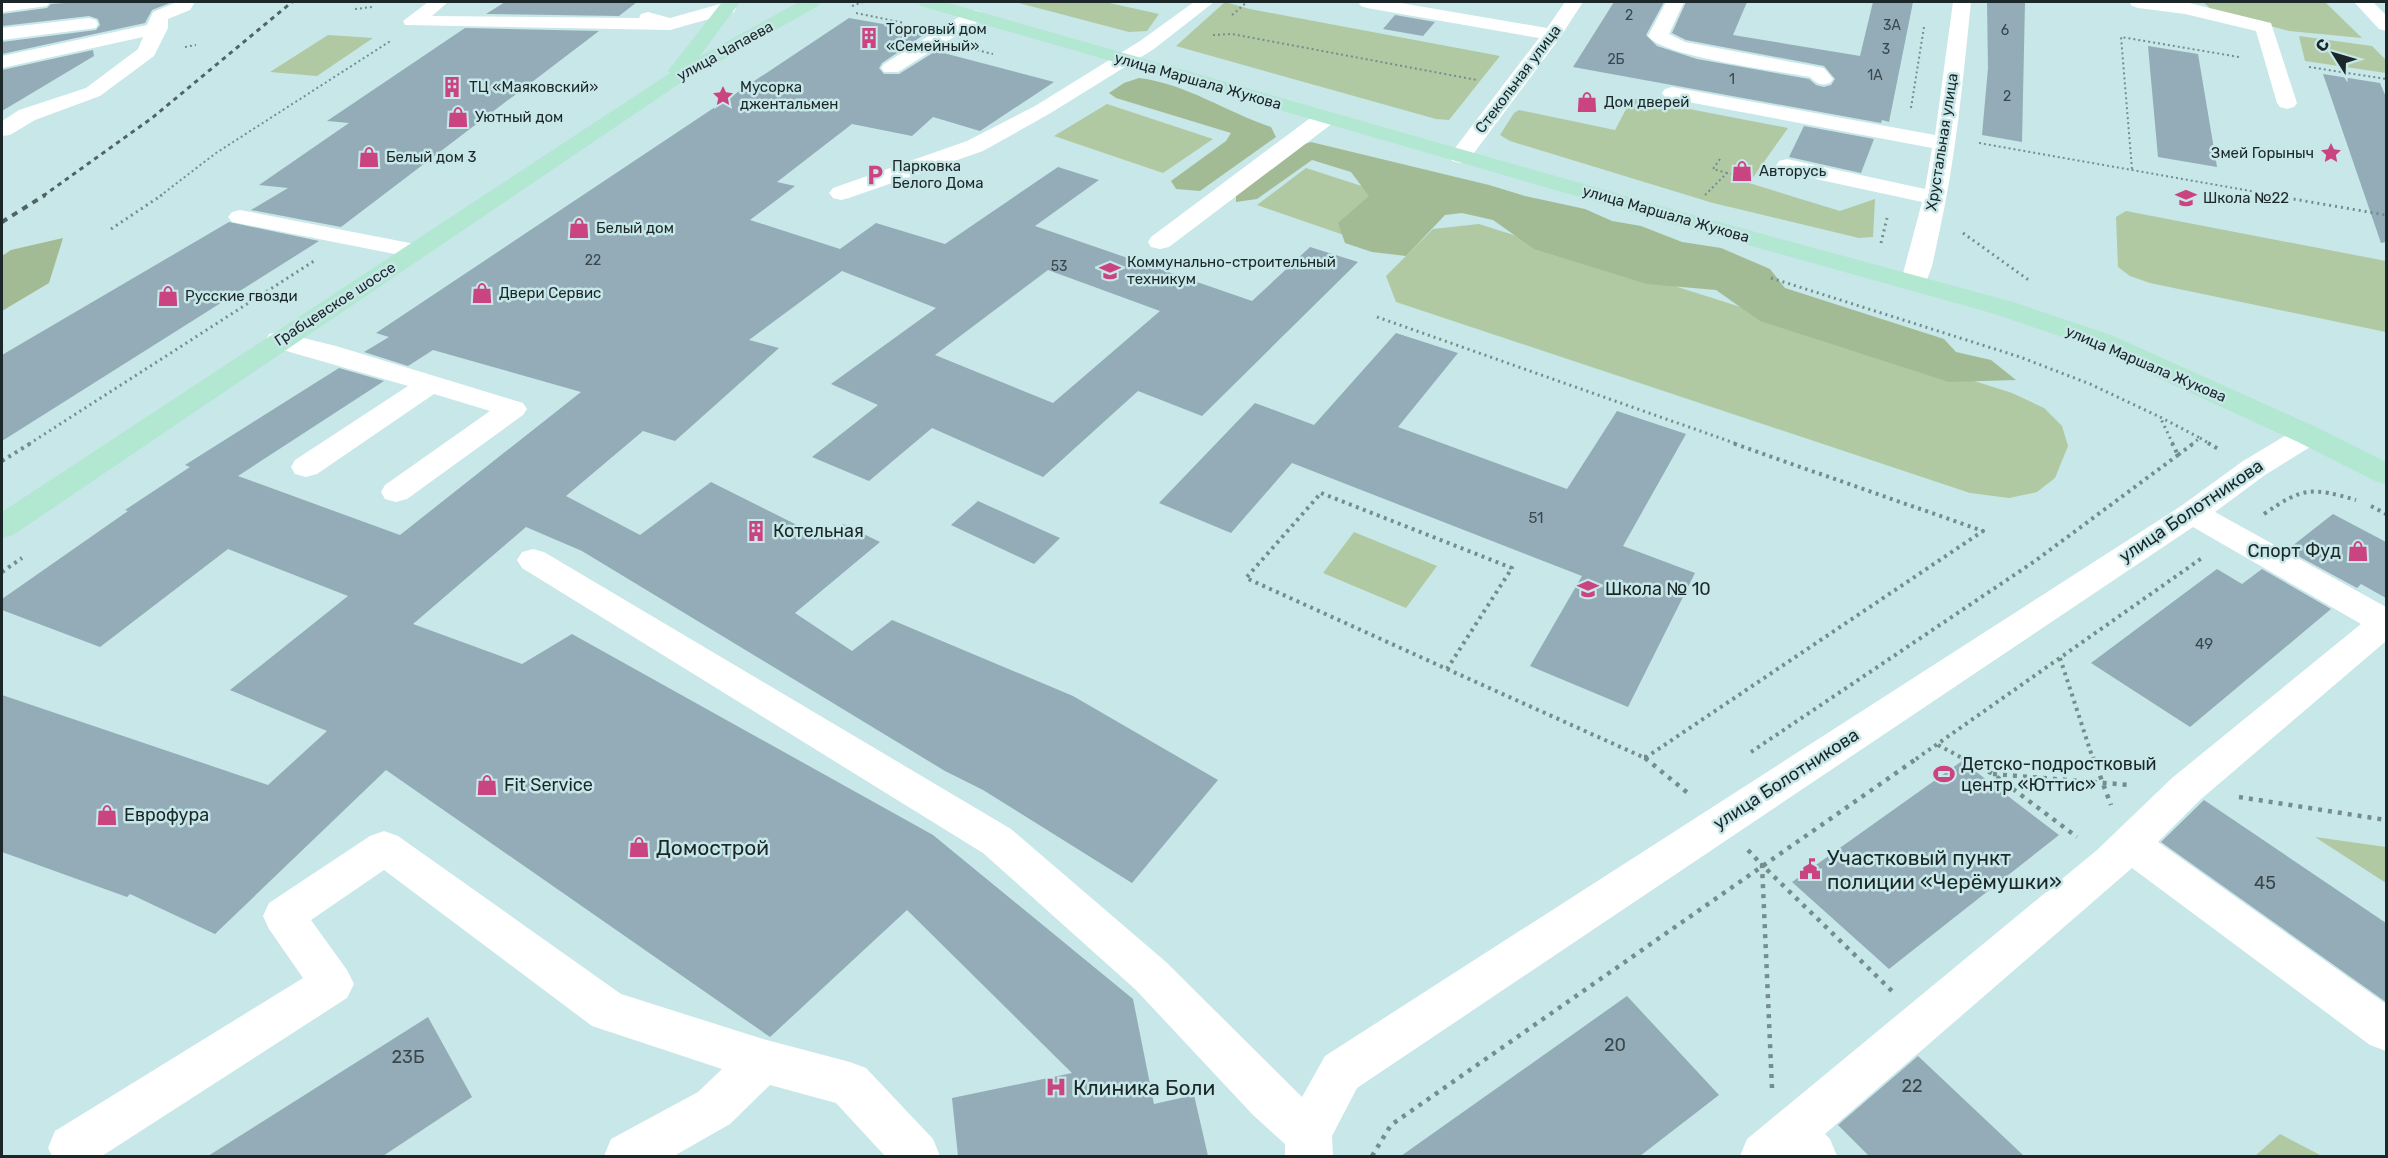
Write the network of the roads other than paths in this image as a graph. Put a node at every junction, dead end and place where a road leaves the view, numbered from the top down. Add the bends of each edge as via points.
1 (41, 2) edge
2 (186, 2) edge
3 (439, 2) edge
4 (655, 2) edge
5 (812, 2) edge
6 (927, 2) edge
7 (1205, 2) edge
8 (1367, 2) edge
9 (1574, 2) edge
10 (1675, 2) edge
11 (1962, 2) edge
12 (2138, 2) edge
13 (2363, 2) edge
14 (733, 4) edge
15 (3, 6) edge
16 (974, 16) junction
17 (159, 22) junction
18 (670, 24) junction
19 (2386, 25) edge
20 (2, 34) edge
21 (1552, 35) junction
22 (1123, 59) junction
23 (2, 62) edge
24 (891, 68) dead end
25 (1823, 79) dead end
26 (669, 82) junction
27 (1672, 93) dead end
28 (2287, 103) dead end
29 (1325, 118) junction
30 (2, 130) edge
31 (1945, 144) junction
32 (1460, 156) junction
33 (1787, 166) dead end
34 (841, 193) dead end
35 (1934, 198) junction
36 (240, 217) dead end
37 (1160, 242) dead end
38 (415, 251) junction
39 (1914, 281) junction
40 (279, 340) junction
41 (430, 384) junction
42 (2308, 435) junction
43 (306, 467) dead end
44 (2386, 474) edge
45 (396, 492) dead end
46 (2192, 513) junction
47 (2, 527) edge
48 (533, 560) dead end
49 (2386, 622) edge
50 (2120, 853) junction
51 (2386, 1030) edge
52 (763, 1060) junction
53 (1308, 1145) edge
54 (1786, 1148) edge
55 (72, 1149) dead end
56 (628, 1156) edge
57 (916, 1156) edge

1 - 15 street
2 - 17 street
3 - 18 street via 412,21
4 - 18 street via 644,16
5 - 26 main road, улица Чапаева
6 - 16 main road, улица Маршала Жукова
7 - 22 street via 1170,30
8 - 21 street
9 - 21 street, Стекольная улица
10 - 25 street via 1658,36 1680,47 1817,72
11 - 31 street, Хрустальная улица
12 - 28 street via 2185,8 2264,27
13 - 19 street
14 - 18 street
14 - 26 main road
16 - 22 main road, улица Маршала Жукова
16 - 24 street
17 - 20 street
17 - 23 street
17 - 30 street via 147,52 93,92 27,115
21 - 32 street, Стекольная улица
22 - 29 main road, улица Маршала Жукова
22 - 34 street via 975,146
26 - 38 main road, Грабцевское шоссе
27 - 31 street
29 - 32 main road, улица Маршала Жукова
29 - 37 street
31 - 35 street, Хрустальная улица
32 - 39 main road, улица Маршала Жукова
33 - 35 street
35 - 39 street, Хрустальная улица
36 - 38 street
38 - 40 main road, Грабцевское шоссе
39 - 42 main road, улица Маршала Жукова via 2100,341
40 - 41 street
40 - 47 main road, Грабцевское шоссе
41 - 43 street
41 - 45 street via 513,409
42 - 44 main road, улица Маршала Жукова
42 - 46 street, улица Болотникова via 2253,468
46 - 49 street
46 - 53 street, улица Болотникова via 1341,1072
48 - 53 street via 997,841 1151,976
49 - 50 street via 2186,789
50 - 51 street
50 - 54 street via 1922,1021
52 - 55 street via 608,1011 384,848 284,916 332,984
52 - 56 street via 714,1108
52 - 57 street via 850,1084

